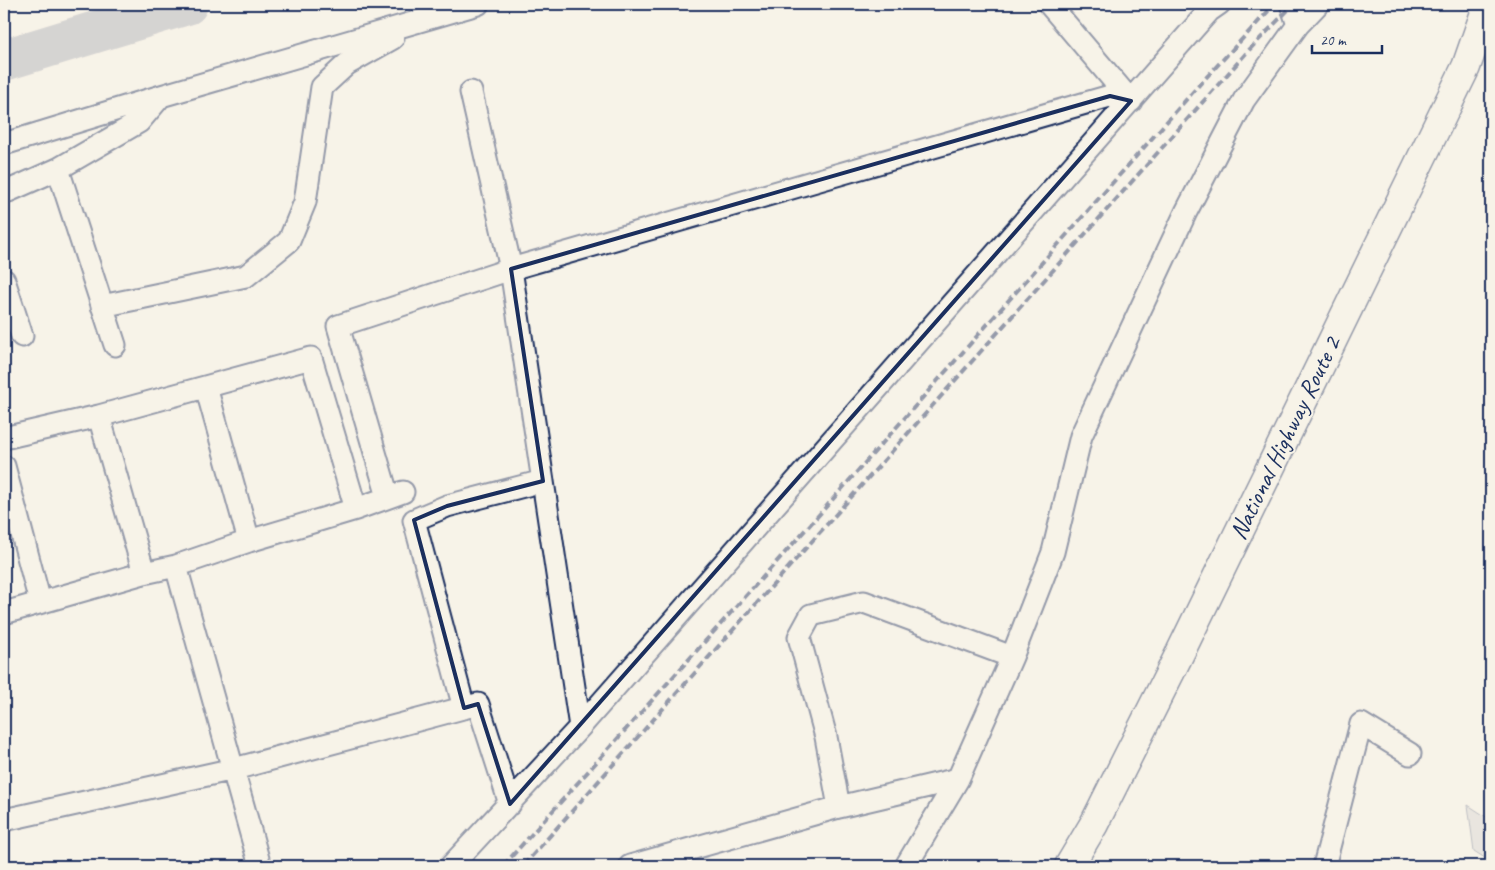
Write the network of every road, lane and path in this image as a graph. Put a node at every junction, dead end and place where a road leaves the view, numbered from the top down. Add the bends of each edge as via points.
1 (478, 4) edge
2 (1049, 4) edge
3 (1291, 4) edge
4 (1318, 4) edge
5 (1488, 4) edge
6 (1210, 6) edge
7 (426, 20) junction
8 (1298, 25) junction
9 (470, 92) dead end
10 (161, 96) junction
11 (1131, 101) junction
12 (26, 137) junction
13 (4, 144) edge
14 (4, 152) edge
15 (58, 169) junction
16 (4, 192) edge
17 (511, 269) junction
18 (4, 280) edge
19 (102, 306) junction
20 (22, 336) dead end
21 (115, 346) dead end
22 (206, 386) junction
23 (99, 416) junction
24 (4, 438) edge
25 (4, 466) edge
26 (543, 481) junction
27 (356, 509) junction
28 (249, 541) junction
29 (176, 566) junction
30 (144, 573) junction
31 (40, 602) junction
32 (4, 613) edge
33 (1012, 657) junction
34 (464, 708) junction
35 (580, 727) junction
36 (1410, 754) dead end
37 (234, 768) junction
38 (958, 779) junction
39 (510, 804) junction
40 (840, 807) junction
41 (4, 820) edge
42 (260, 866) edge
43 (451, 866) edge
44 (630, 866) edge
45 (906, 866) edge
46 (1069, 866) edge
47 (1324, 866) edge

1 - 7 street
2 - 11 street
3 - 8 street
4 - 8 street
5 - 46 highway, National Highway Route 2 via 1466,67 1178,657 1094,824
6 - 11 street
7 - 10 street
7 - 19 street via 347,64 322,87 305,202 289,241 246,276
8 - 33 street via 1235,117 1186,212 1081,436 1053,552
9 - 17 street
10 - 12 street
10 - 15 street via 139,122
11 - 17 street via 1110,96
11 - 35 street
12 - 13 street
12 - 14 street
15 - 16 street
15 - 19 street
17 - 26 street
17 - 27 street via 338,326 396,495
18 - 20 street
19 - 21 street
22 - 23 street
22 - 27 street via 311,358
22 - 28 street
23 - 24 street
23 - 30 street
25 - 31 street
26 - 34 street via 447,506 414,520
26 - 35 street
27 - 28 street
28 - 29 street
29 - 30 street
29 - 37 street
30 - 31 street
31 - 32 street
33 - 38 street
33 - 40 street via 864,602 811,616 799,637 826,737
34 - 37 street
34 - 39 street via 478,704
35 - 39 street
36 - 47 street via 1361,724
37 - 41 street
37 - 42 street
38 - 40 street
38 - 45 street
39 - 43 street
40 - 44 street

